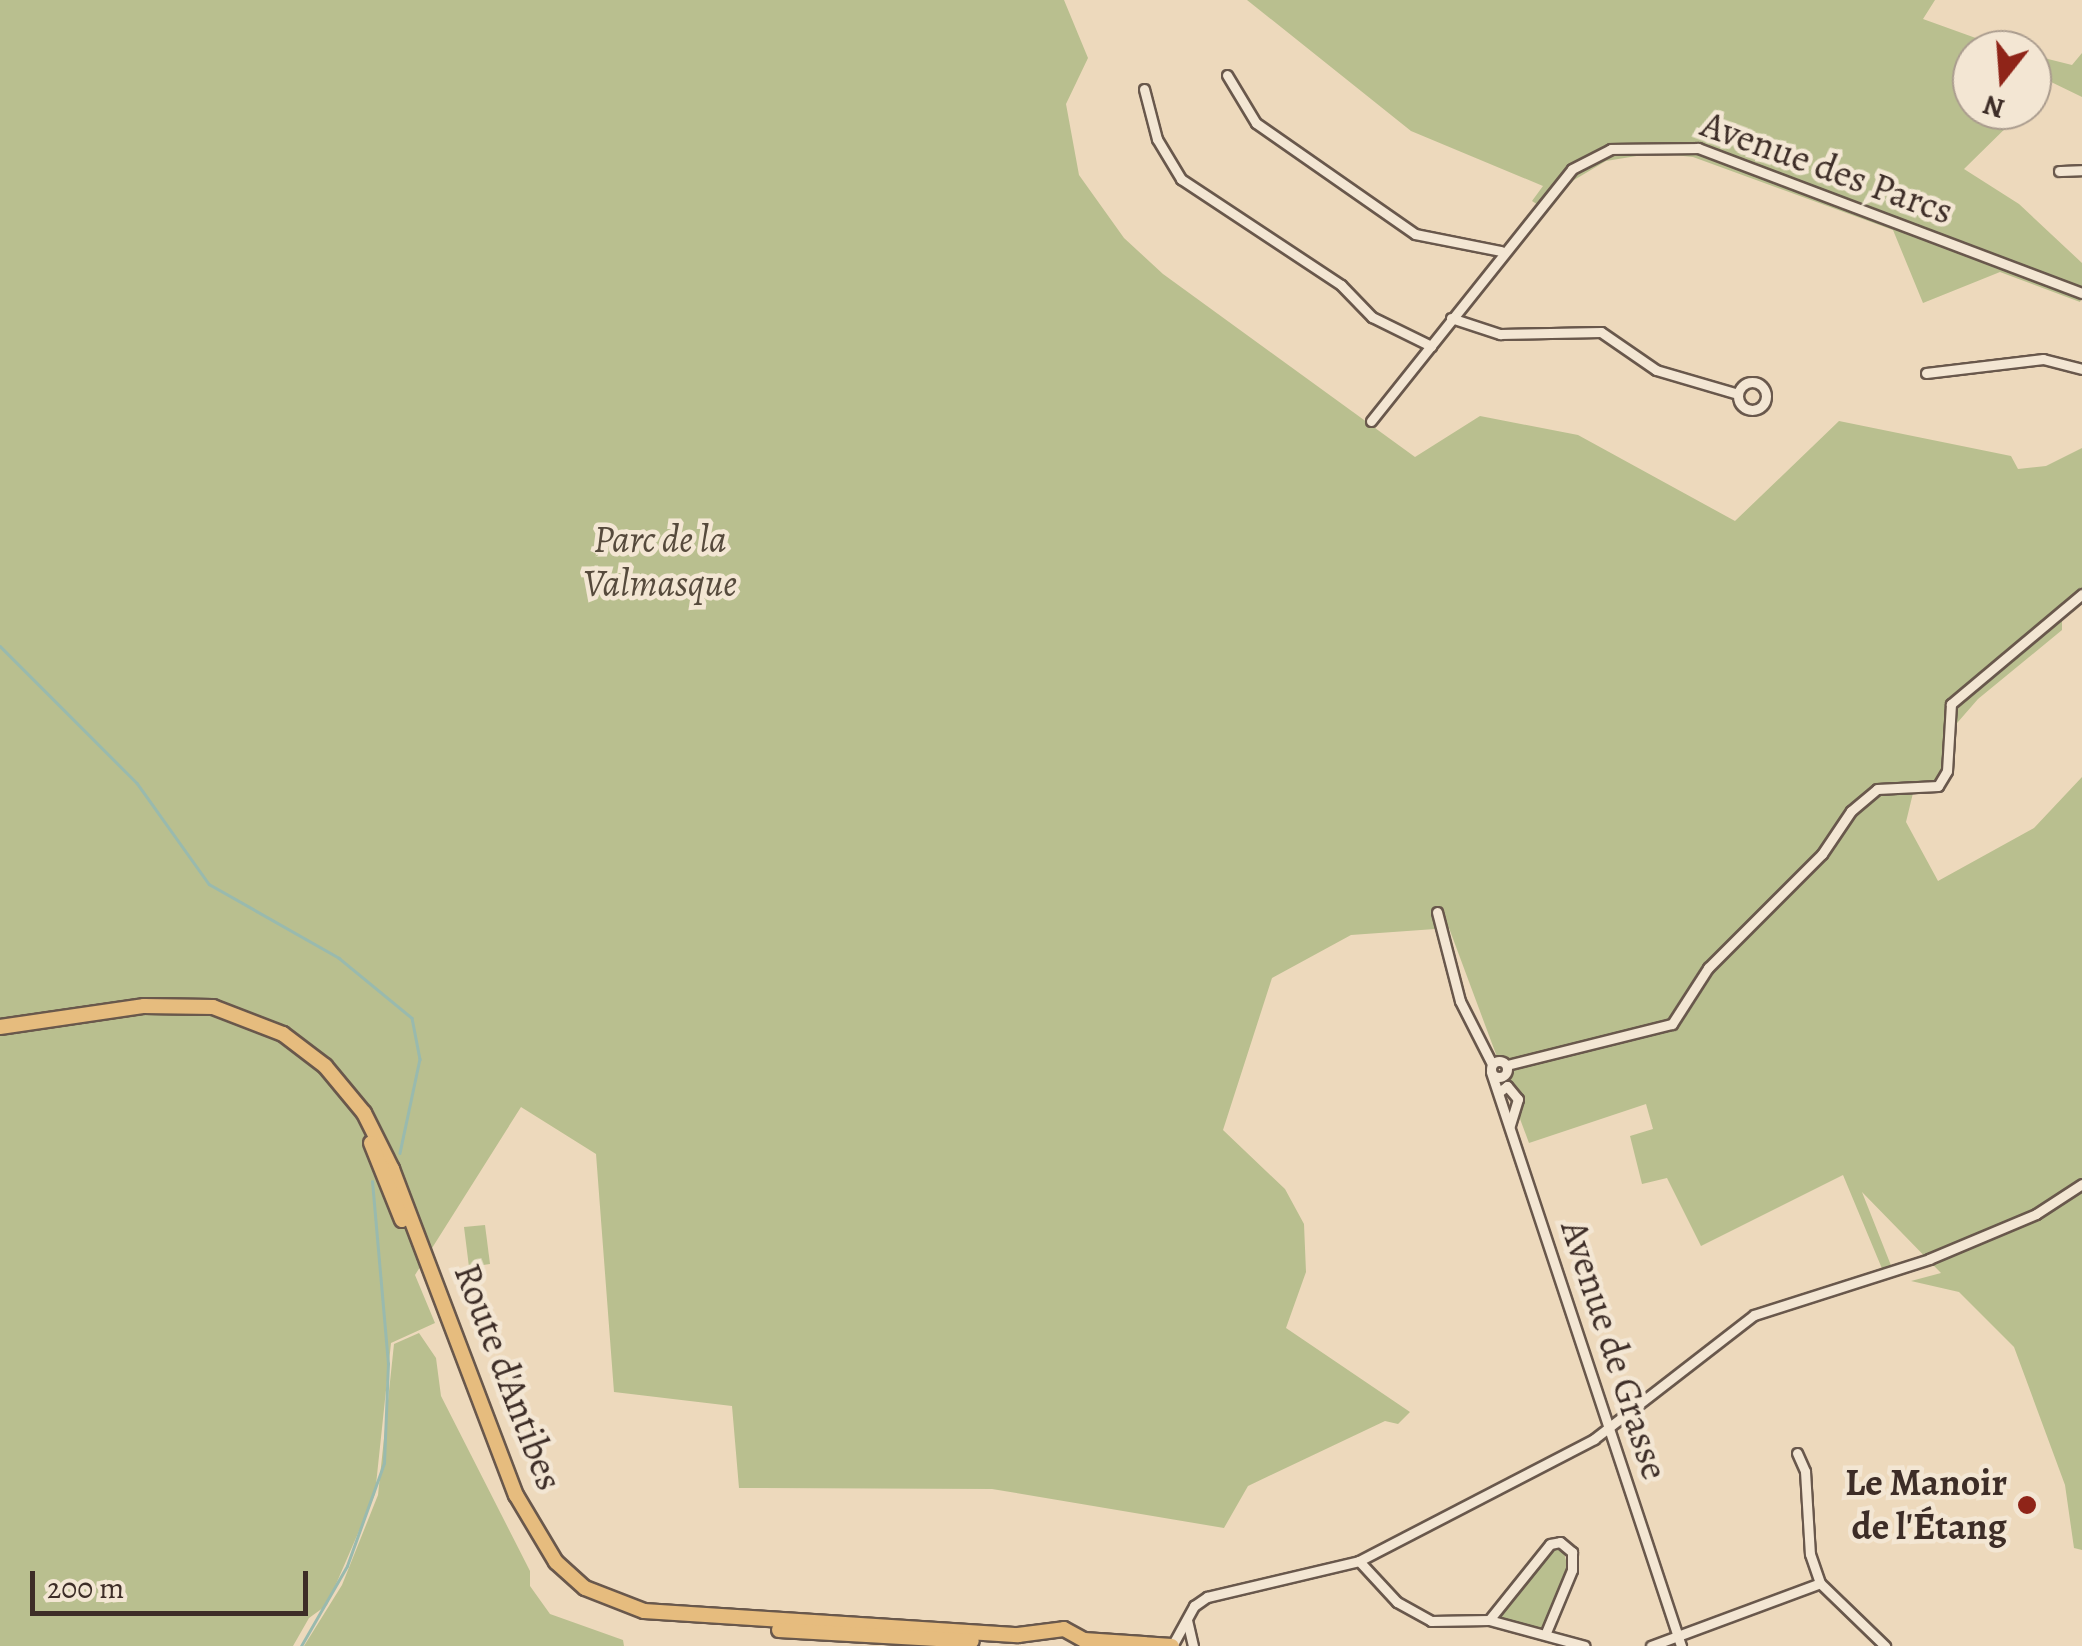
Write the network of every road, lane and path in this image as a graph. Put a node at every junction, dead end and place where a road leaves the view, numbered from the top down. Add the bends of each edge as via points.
1 (1227, 75) dead end
2 (1144, 89) dead end
3 (2082, 170) edge
4 (2059, 171) dead end
5 (1501, 251) junction
6 (2082, 293) edge
7 (1451, 318) junction
8 (1431, 346) junction
9 (2082, 369) edge
10 (1926, 373) dead end
11 (1738, 394) dead end
12 (1370, 420) dead end
13 (2082, 594) edge
14 (1437, 912) dead end
15 (0, 1031) edge
16 (1491, 1068) junction
17 (1506, 1069) junction
18 (1503, 1089) junction
19 (1510, 1126) junction
20 (2082, 1184) edge
21 (1608, 1429) junction
22 (1797, 1453) dead end
23 (1359, 1560) junction
24 (1820, 1583) junction
25 (1187, 1618) junction
26 (1489, 1620) junction
27 (1545, 1635) junction
28 (1075, 1641) edge
29 (1680, 1641) edge
30 (1048, 1642) edge
31 (1172, 1646) edge
32 (1193, 1646) edge
33 (1585, 1646) edge
34 (1650, 1646) edge
35 (1885, 1646) edge

1 - 5 street via 1256,123 1415,234
2 - 8 street via 1157,139 1181,178 1342,285 1372,318
3 - 4 street
5 - 6 street, Avenue des Parcs via 1588,159 1611,149 1668,144 1721,156
5 - 7 street, Avenue des Parcs
7 - 8 street, Avenue des Parcs
7 - 11 street via 1500,334 1602,332 1656,370
8 - 12 street, Avenue des Parcs
9 - 10 street via 2043,359
13 - 17 street via 1951,704 1947,771 1938,786 1877,789 1851,811 1822,854 1708,968 1672,1024
14 - 16 street, Avenue de Grasse via 1460,1001
15 - 30 main road, Route d'Antibes via 191,1013 238,1022 299,1053 346,1100 369,1139 514,1502 553,1568 583,1595 627,1614
16 - 17 street
16 - 18 street, Avenue de Grasse
17 - 18 street
18 - 19 street, Avenue de Grasse
18 - 19 street via 1518,1100
19 - 21 street, Avenue de Grasse
20 - 21 street via 2036,1214 1928,1259 1754,1315
21 - 23 street
21 - 29 street, Avenue de Grasse
22 - 24 street via 1806,1471 1810,1554
23 - 25 street via 1206,1597
23 - 26 street via 1418,1616 1450,1623
24 - 29 street
24 - 35 street
25 - 31 street
25 - 32 street
26 - 27 street
26 - 27 street via 1550,1544 1560,1542 1572,1552 1572,1570
27 - 33 street
28 - 30 main road, Route d'Antibes via 1064,1629
28 - 31 main road, Route d'Antibes
29 - 34 street

